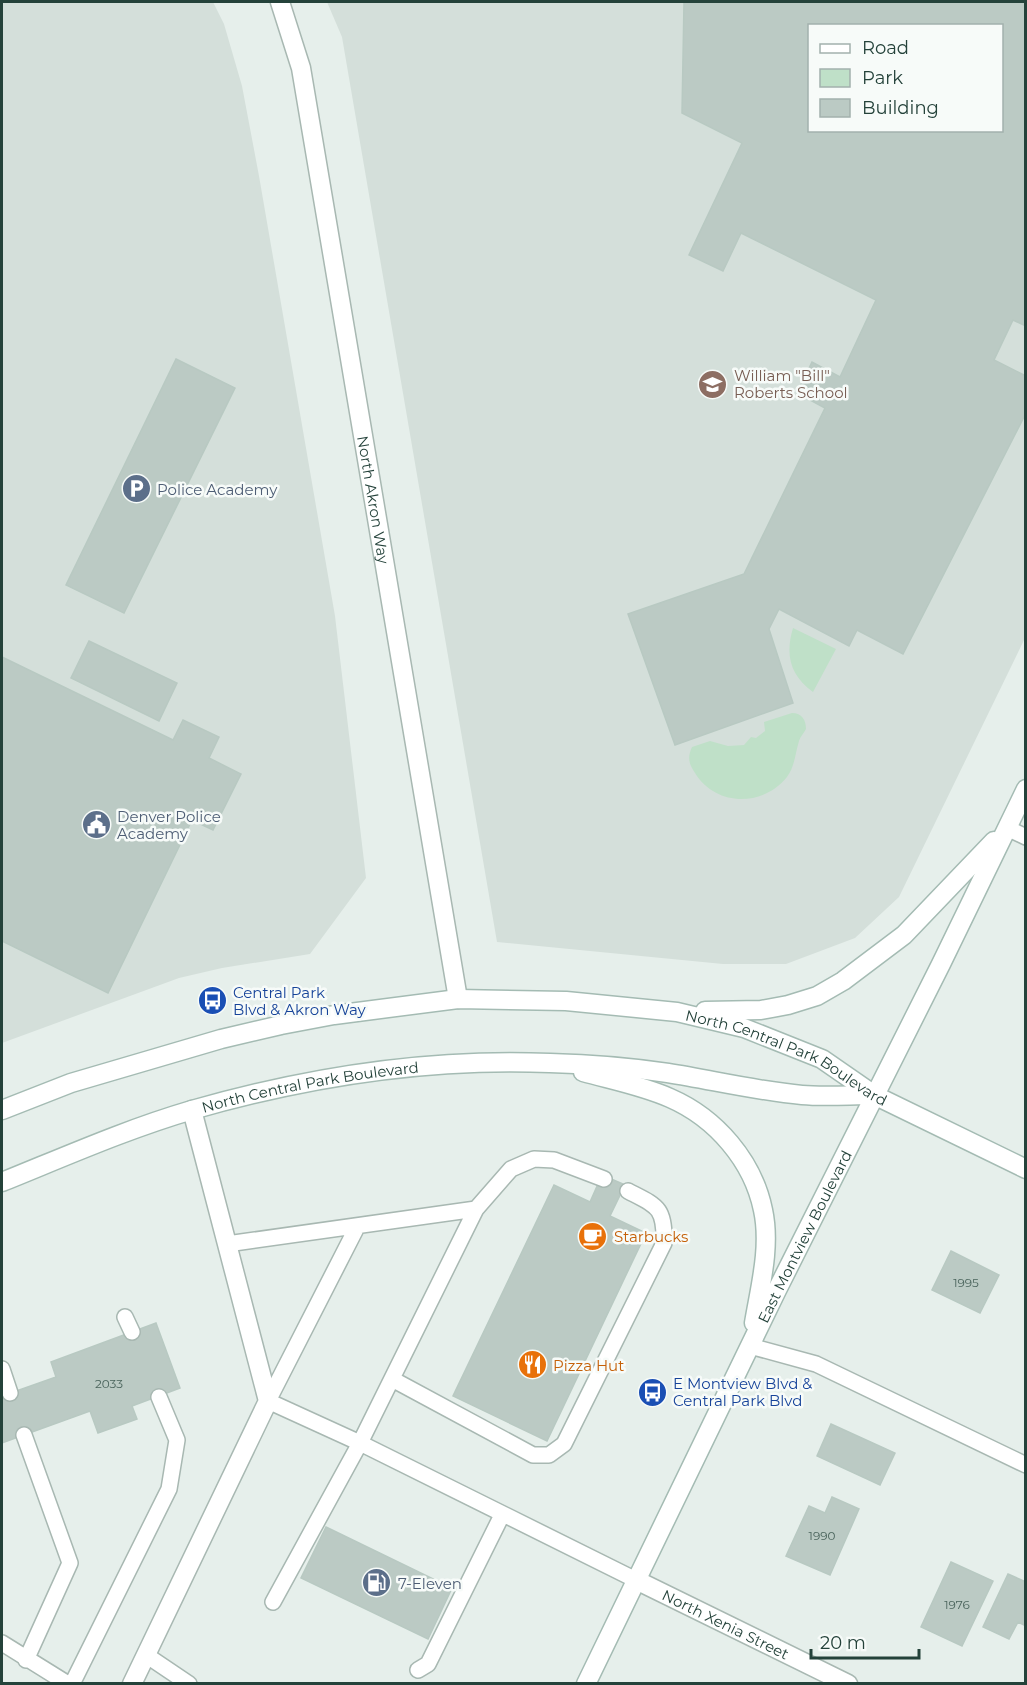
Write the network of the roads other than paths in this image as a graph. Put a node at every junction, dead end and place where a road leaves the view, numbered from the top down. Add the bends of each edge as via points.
1 (280, 2) edge
2 (1026, 789) edge
3 (1007, 828) junction
4 (1026, 837) edge
5 (458, 999) junction
6 (676, 1012) junction
7 (549, 1063) junction
8 (874, 1095) junction
9 (2, 1110) edge
10 (192, 1110) junction
11 (1026, 1169) edge
12 (604, 1179) dead end
13 (2, 1182) edge
14 (628, 1191) dead end
15 (476, 1209) junction
16 (357, 1227) junction
17 (227, 1244) junction
18 (125, 1317) dead end
19 (132, 1332) dead end
20 (750, 1346) junction
21 (2, 1369) edge
22 (392, 1379) junction
23 (10, 1393) dead end
24 (159, 1397) dead end
25 (268, 1401) junction
26 (24, 1435) dead end
27 (360, 1443) junction
28 (1026, 1465) edge
29 (502, 1515) junction
30 (636, 1580) junction
31 (273, 1602) dead end
32 (2, 1643) edge
33 (146, 1655) junction
34 (26, 1660) junction
35 (418, 1670) dead end
36 (70, 1683) edge
37 (132, 1683) edge
38 (189, 1683) edge
39 (586, 1683) edge
40 (848, 1683) edge

1 - 5 main road, North Akron Way via 302,68
2 - 3 main road, East Montview Boulevard
3 - 4 lane
3 - 6 main road via 904,935 817,996 761,1010
3 - 8 main road, East Montview Boulevard
5 - 6 main road, North Central Park Boulevard via 566,1000
5 - 9 main road, North Central Park Boulevard via 334,1015 241,1034 70,1083
6 - 8 main road, North Central Park Boulevard via 744,1028 814,1056
7 - 8 main road, North Central Park Boulevard via 612,1066 804,1095
7 - 10 main road, North Central Park Boulevard via 487,1062 350,1076
7 - 20 main road via 670,1098 715,1127 744,1161 764,1211 765,1237
8 - 11 main road
8 - 20 main road, East Montview Boulevard
10 - 13 main road, North Central Park Boulevard
10 - 17 main road
12 - 15 lane via 554,1160 534,1159 511,1169
14 - 22 lane via 656,1205 664,1224 664,1243 564,1444 549,1455 533,1455
15 - 16 lane
15 - 22 lane
16 - 17 lane
16 - 25 lane
17 - 25 main road
18 - 19 lane
20 - 28 lane via 816,1364
20 - 30 main road, East Montview Boulevard
21 - 23 lane
22 - 27 lane
24 - 36 lane via 177,1440 168,1489
25 - 27 lane
25 - 33 main road
26 - 34 lane via 70,1563
27 - 29 lane
27 - 31 lane
29 - 30 lane
29 - 35 lane via 428,1664
30 - 39 main road, East Montview Boulevard
30 - 40 main road, North Xenia Street
32 - 34 lane
33 - 37 main road
33 - 38 lane
34 - 36 lane

